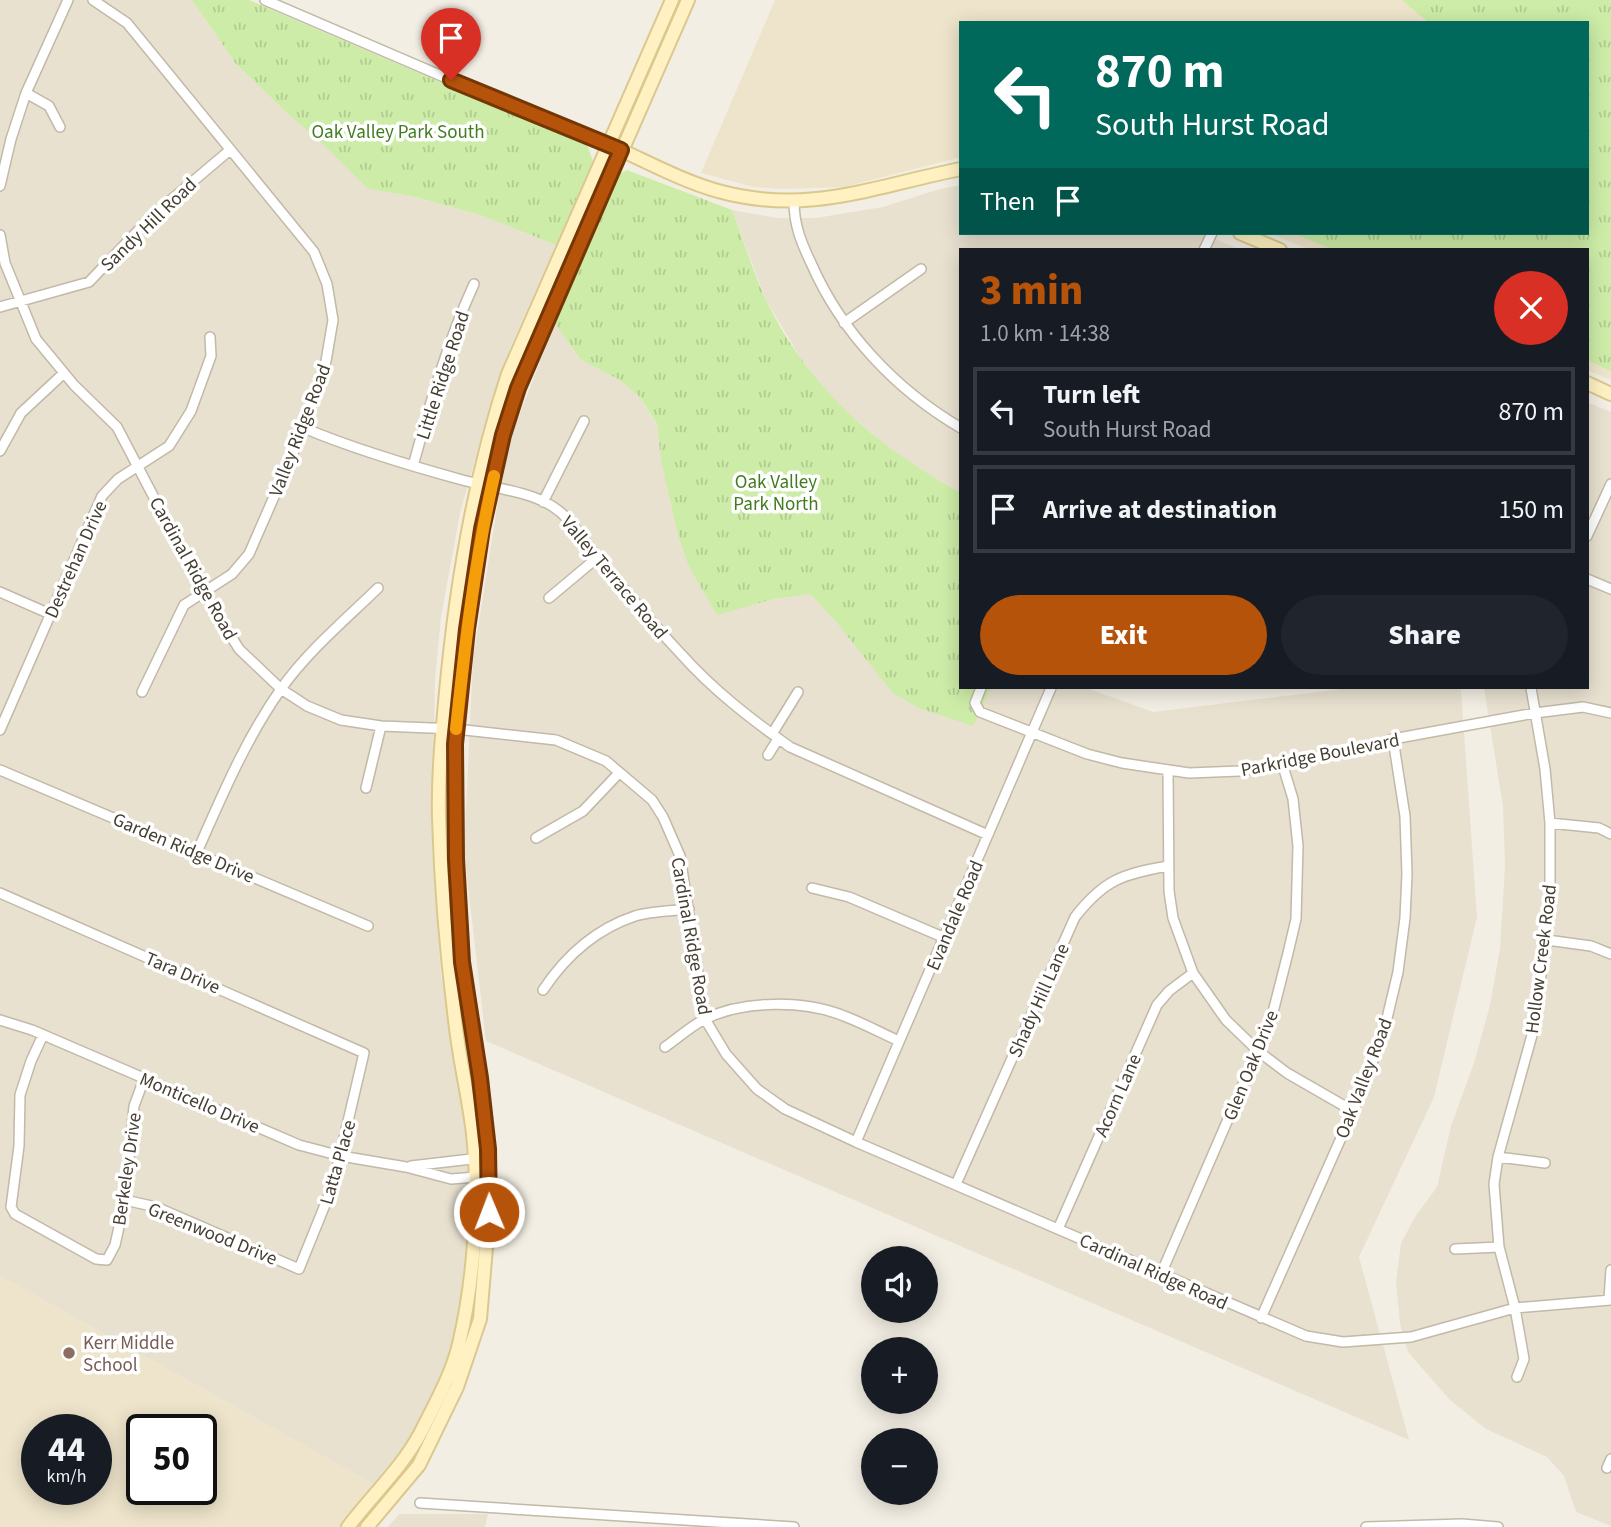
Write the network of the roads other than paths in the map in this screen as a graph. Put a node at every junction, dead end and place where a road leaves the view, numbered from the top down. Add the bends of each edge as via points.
1 (68, 0) edge
2 (93, 0) edge
3 (265, 0) edge
4 (672, 0) edge
5 (688, 0) edge
6 (26, 93) junction
7 (60, 127) dead end
8 (607, 144) junction
9 (230, 150) junction
10 (621, 150) junction
11 (959, 169) edge
12 (0, 186) edge
13 (794, 201) junction
14 (0, 234) edge
15 (1245, 235) edge
16 (1275, 248) edge
17 (921, 269) dead end
18 (474, 285) dead end
19 (21, 302) junction
20 (0, 307) edge
21 (844, 323) junction
22 (210, 337) dead end
23 (64, 373) junction
24 (1589, 384) edge
25 (1611, 394) edge
26 (584, 421) dead end
27 (959, 427) edge
28 (304, 428) junction
29 (0, 451) edge
30 (414, 466) junction
31 (138, 467) junction
32 (1611, 484) edge
33 (485, 486) junction
34 (543, 502) junction
35 (1589, 532) edge
36 (598, 557) junction
37 (1589, 580) edge
38 (378, 588) dead end
39 (1611, 589) edge
40 (203, 591) junction
41 (0, 592) edge
42 (549, 598) dead end
43 (50, 614) junction
44 (281, 689) junction
45 (981, 689) edge
46 (1051, 689) edge
47 (1531, 689) edge
48 (142, 692) dead end
49 (798, 692) dead end
50 (1535, 713) junction
51 (1611, 713) edge
52 (381, 726) junction
53 (449, 729) junction
54 (0, 730) edge
55 (1032, 734) junction
56 (775, 736) junction
57 (1393, 739) junction
58 (768, 755) dead end
59 (1283, 763) junction
60 (0, 770) edge
61 (1168, 771) junction
62 (620, 773) junction
63 (366, 788) dead end
64 (1550, 822) junction
65 (1611, 834) edge
66 (988, 835) junction
67 (536, 838) dead end
68 (197, 852) junction
69 (1168, 866) junction
70 (812, 888) dead end
71 (0, 893) edge
72 (689, 908) junction
73 (368, 926) dead end
74 (945, 938) junction
75 (1547, 940) junction
76 (1611, 954) edge
77 (1193, 974) junction
78 (543, 990) dead end
79 (705, 1019) junction
80 (0, 1020) edge
81 (43, 1035) junction
82 (899, 1041) junction
83 (665, 1047) dead end
84 (1258, 1051) junction
85 (364, 1053) joint
86 (144, 1079) junction
87 (1353, 1111) junction
88 (856, 1142) junction
89 (341, 1156) junction
90 (488, 1157) junction
91 (1497, 1157) junction
92 (474, 1159) junction
93 (1545, 1163) dead end
94 (406, 1167) junction
95 (489, 1176) junction
96 (475, 1178) junction
97 (956, 1184) junction
98 (125, 1200) junction
99 (1058, 1229) junction
100 (1499, 1247) junction
101 (1455, 1249) dead end
102 (299, 1269) joint
103 (1611, 1270) edge
104 (1161, 1274) junction
105 (1610, 1299) edge
106 (1515, 1308) junction
107 (1261, 1318) junction
108 (1517, 1377) dead end
109 (420, 1503) dead end
110 (348, 1527) edge
111 (367, 1527) edge
112 (794, 1527) edge
113 (1366, 1527) edge
114 (1498, 1527) edge

1 - 6 street
2 - 9 street, Valley Ridge Road via 127,23
3 - 8 street
4 - 8 main road
5 - 10 main road
6 - 7 street via 49,106
6 - 12 street
8 - 10 main road
8 - 33 main road via 508,374 492,423
9 - 19 street, Sandy Hill Road via 153,215 89,282
9 - 28 street, Valley Ridge Road via 314,252 327,284 333,320 326,360
10 - 13 main road via 717,191
10 - 33 main road via 518,388
11 - 13 main road via 863,193
13 - 21 street via 796,229 819,283
14 - 19 street, Cardinal Ridge Road via 5,263
15 - 16 main road
17 - 21 street
18 - 30 street, Little Ridge Road via 435,388
19 - 20 street, Sandy Hill Road
19 - 23 street, Cardinal Ridge Road via 36,339
21 - 27 street via 875,361 915,397
22 - 31 street, Destrehan Drive via 211,356 191,411 169,446
23 - 29 street via 21,413
23 - 31 street, Cardinal Ridge Road via 117,427
24 - 25 main road
26 - 34 street
28 - 30 street, Valley Terrace Road
28 - 40 street, Valley Ridge Road via 249,554 232,574
30 - 33 street, Valley Terrace Road
31 - 40 street, Cardinal Ridge Road
31 - 43 street, Destrehan Drive via 102,496
32 - 35 street
33 - 34 street, Valley Terrace Road
33 - 53 main road via 453,617
34 - 36 street, Valley Terrace Road via 569,520
36 - 42 street
36 - 56 street, Valley Terrace Road via 681,655 734,706
37 - 39 street
38 - 44 street
40 - 44 street, Cardinal Ridge Road via 239,649
40 - 48 street, Valley Ridge Road via 184,605
41 - 43 street
43 - 54 street, Destrehan Drive
44 - 52 street, Cardinal Ridge Road via 341,720
44 - 68 street via 234,766
45 - 55 street, Parkridge Boulevard via 975,703 980,712
46 - 55 street, Evandale Road
47 - 50 street, Hollow Creek Road
49 - 56 street
50 - 51 street, Parkridge Boulevard via 1583,707
50 - 57 street, Parkridge Boulevard
50 - 64 street, Hollow Creek Road
52 - 53 street, Cardinal Ridge Road
52 - 63 street
53 - 62 street, Cardinal Ridge Road via 556,740 606,761
53 - 90 main road via 462,962
53 - 92 main road via 439,816 445,945
55 - 61 street, Parkridge Boulevard via 1087,754
55 - 66 street, Evandale Road
56 - 58 street
56 - 66 street, Valley Terrace Road via 790,747
57 - 59 street, Parkridge Boulevard
57 - 87 street, Oak Valley Road via 1405,816 1405,918 1383,1035
59 - 61 street, Parkridge Boulevard via 1240,771
59 - 84 street, Glen Oak Drive via 1298,846 1296,919 1271,1020
60 - 68 street, Garden Ridge Drive
61 - 69 street
62 - 67 street via 583,811
62 - 72 street, Cardinal Ridge Road via 652,800 663,817 680,856
64 - 65 street via 1599,828
64 - 75 street, Hollow Creek Road
66 - 74 street, Evandale Road
68 - 73 street, Garden Ridge Drive
69 - 77 street via 1173,918
69 - 97 street, Shady Hill Lane via 1112,881 1092,896 1076,917
70 - 74 street via 849,897
71 - 85 street, Tara Drive
72 - 78 street via 636,916 601,933 568,958
72 - 79 street, Cardinal Ridge Road
74 - 82 street, Evandale Road
75 - 76 street via 1591,946
75 - 91 street, Hollow Creek Road via 1534,1028
77 - 84 street via 1226,1020
77 - 99 street, Acorn Lane via 1157,1005
79 - 82 street via 749,1007 799,1005 844,1016
79 - 83 street
79 - 88 street, Cardinal Ridge Road via 726,1054 757,1089 785,1109
80 - 81 street, Monticello Drive
81 - 86 street, Monticello Drive
81 - 98 street, Berkeley Drive via 20,1096 11,1207 15,1214 61,1240 107,1260
82 - 88 street, Evandale Road
84 - 87 street
84 - 104 street, Glen Oak Drive
85 - 89 street, Latta Place
86 - 89 street, Monticello Drive via 299,1145
86 - 98 street, Berkeley Drive via 134,1106
87 - 107 street, Oak Valley Road
88 - 97 street, Cardinal Ridge Road
89 - 94 street, Monticello Drive
89 - 102 street, Latta Place
90 - 92 street, Monticello Drive
90 - 95 main road
91 - 93 street
91 - 100 street, Hollow Creek Road via 1494,1184
92 - 94 street, Monticello Drive
92 - 96 main road
94 - 96 street, Monticello Drive via 451,1179
95 - 96 street, Monticello Drive
95 - 111 main road via 480,1319 457,1387 419,1465
96 - 110 main road via 470,1274 459,1345 419,1435
97 - 99 street, Cardinal Ridge Road
98 - 102 street, Greenwood Drive via 156,1207
99 - 104 street, Cardinal Ridge Road
100 - 101 street
100 - 106 street, Hollow Creek Road
103 - 105 street
104 - 107 street, Cardinal Ridge Road
105 - 106 street, Cardinal Ridge Road
106 - 107 street, Cardinal Ridge Road via 1411,1337 1343,1342 1306,1336
106 - 108 street, Hollow Creek Road via 1524,1359
109 - 112 street
113 - 114 street

